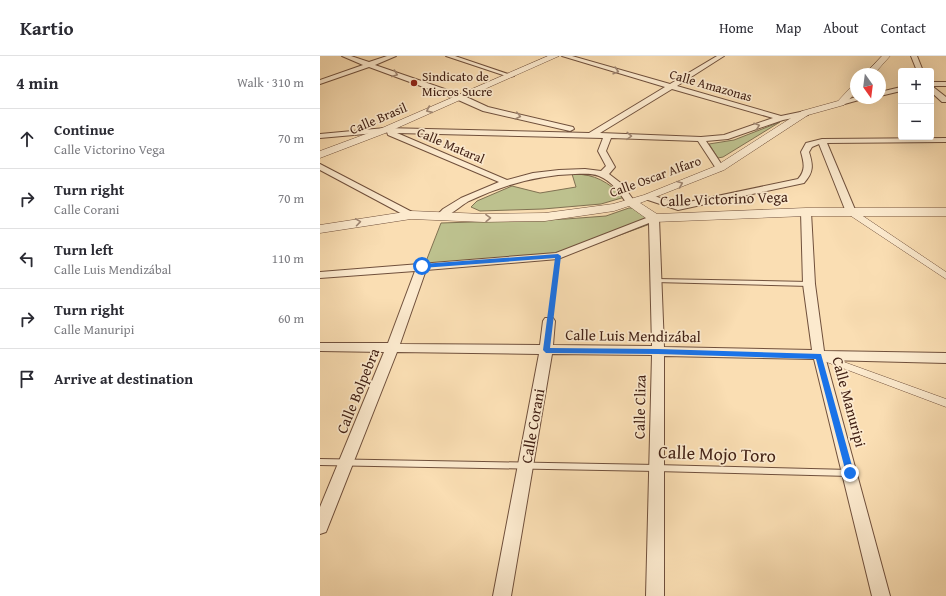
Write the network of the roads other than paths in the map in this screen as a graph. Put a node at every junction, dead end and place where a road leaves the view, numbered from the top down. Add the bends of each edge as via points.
1 (346, 56) edge
2 (393, 56) edge
3 (449, 56) edge
4 (555, 56) edge
5 (565, 56) edge
6 (720, 56) edge
7 (886, 56) edge
8 (914, 56) edge
9 (369, 65) junction
10 (875, 68) edge
11 (919, 68) edge
12 (511, 76) junction
13 (320, 82) edge
14 (934, 84) edge
15 (946, 84) edge
16 (670, 86) junction
17 (898, 90) edge
18 (934, 91) edge
19 (850, 93) edge
20 (886, 93) edge
21 (459, 97) junction
22 (945, 100) dead end
23 (850, 101) edge
24 (841, 103) junction
25 (805, 113) junction
26 (781, 118) junction
27 (394, 126) junction
28 (385, 130) junction
29 (320, 131) edge
30 (590, 135) junction
31 (608, 135) junction
32 (320, 136) edge
33 (701, 139) junction
34 (946, 140) edge
35 (822, 141) junction
36 (320, 155) edge
37 (320, 167) edge
38 (720, 168) junction
39 (603, 174) junction
40 (508, 183) junction
41 (648, 197) junction
42 (630, 202) junction
43 (806, 212) junction
44 (851, 212) junction
45 (946, 212) edge
46 (411, 216) junction
47 (441, 216) junction
48 (654, 218) junction
49 (320, 229) edge
50 (422, 266) junction
51 (320, 275) edge
52 (946, 276) edge
53 (657, 281) junction
54 (809, 284) junction
55 (549, 321) road end
56 (320, 347) edge
57 (392, 348) junction
58 (546, 350) junction
59 (658, 351) junction
60 (819, 356) junction
61 (946, 358) edge
62 (946, 403) edge
63 (320, 462) edge
64 (347, 462) junction
65 (526, 466) junction
66 (656, 468) junction
67 (850, 473) junction
68 (320, 527) edge
69 (502, 596) edge
70 (655, 596) edge
71 (881, 596) edge

1 - 9 street
2 - 9 street
3 - 12 street
4 - 12 street, Calle Brasil
5 -> 16 street, Calle Amazonas
6 - 16 street
7 - 10 street
8 - 11 street
9 - 13 street
9 -> 21 street
12 - 21 street, Calle Brasil
14 - 15 street
16 - 26 street, Calle Amazonas
16 - 30 street
17 - 20 street
18 - 22 street
19 - 24 street
21 -> 27 street, Calle Brasil
21 -> 30 street via 486,109
23 - 24 street, Calle Oscar Alfaro
24 - 25 street, Calle Oscar Alfaro
25 - 26 street
25 - 38 street, Calle Oscar Alfaro
33 -> 26 street via 725,137
27 - 28 street, Calle Brasil
27 - 29 street
27 - 30 street via 556,130
28 - 30 street
28 - 32 street
28 - 36 street, Calle Brasil
28 - 40 street, Calle Mataral
30 - 31 street
31 -> 33 street
31 - 39 street via 602,151 612,168
33 - 38 street
34 - 35 street
35 - 41 street via 809,145 805,152 809,166 808,174 801,181 678,207
35 - 44 street
37 - 46 street
41 -> 38 street, Calle Oscar Alfaro
39 - 40 street via 587,170 542,175
39 - 42 street via 623,189
40 - 47 street via 461,202
41 - 42 street, Calle Oscar Alfaro
47 -> 42 street, Calle Oscar Alfaro via 545,217 614,208
42 - 48 street
43 - 44 street, Calle Victorino Vega
43 - 48 street, Calle Victorino Vega
43 - 54 street, Calle Manuripi
44 - 45 street, Calle Victorino Vega
44 - 52 street
46 - 47 street, Calle Oscar Alfaro
49 -> 46 street, Calle Oscar Alfaro
48 - 50 street, Calle Victorino Vega via 558,256
48 - 53 street, Calle Cliza
50 - 51 street, Calle Victorino Vega
50 - 57 street, Calle Bolpebra
53 - 54 lane
53 - 59 street, Calle Cliza
54 - 60 street, Calle Manuripi
55 - 58 street, Calle Corani
56 - 57 street, Calle Luis Mendizábal
57 - 58 street, Calle Luis Mendizábal
57 - 64 street, Calle Bolpebra
58 - 59 street, Calle Luis Mendizábal
58 - 65 street, Calle Corani
59 - 60 street, Calle Luis Mendizábal
59 - 66 street, Calle Cliza
60 - 61 street, Calle Luis Mendizábal
60 - 62 street
60 - 67 street, Calle Manuripi
63 - 64 lane, Calle Mojo Toro
64 - 65 lane, Calle Mojo Toro
64 - 68 street, Calle Bolpebra
65 - 66 lane, Calle Mojo Toro
65 - 69 street, Calle Corani
66 - 67 lane, Calle Mojo Toro
66 - 70 street, Calle Cliza
67 - 71 street, Calle Manuripi

